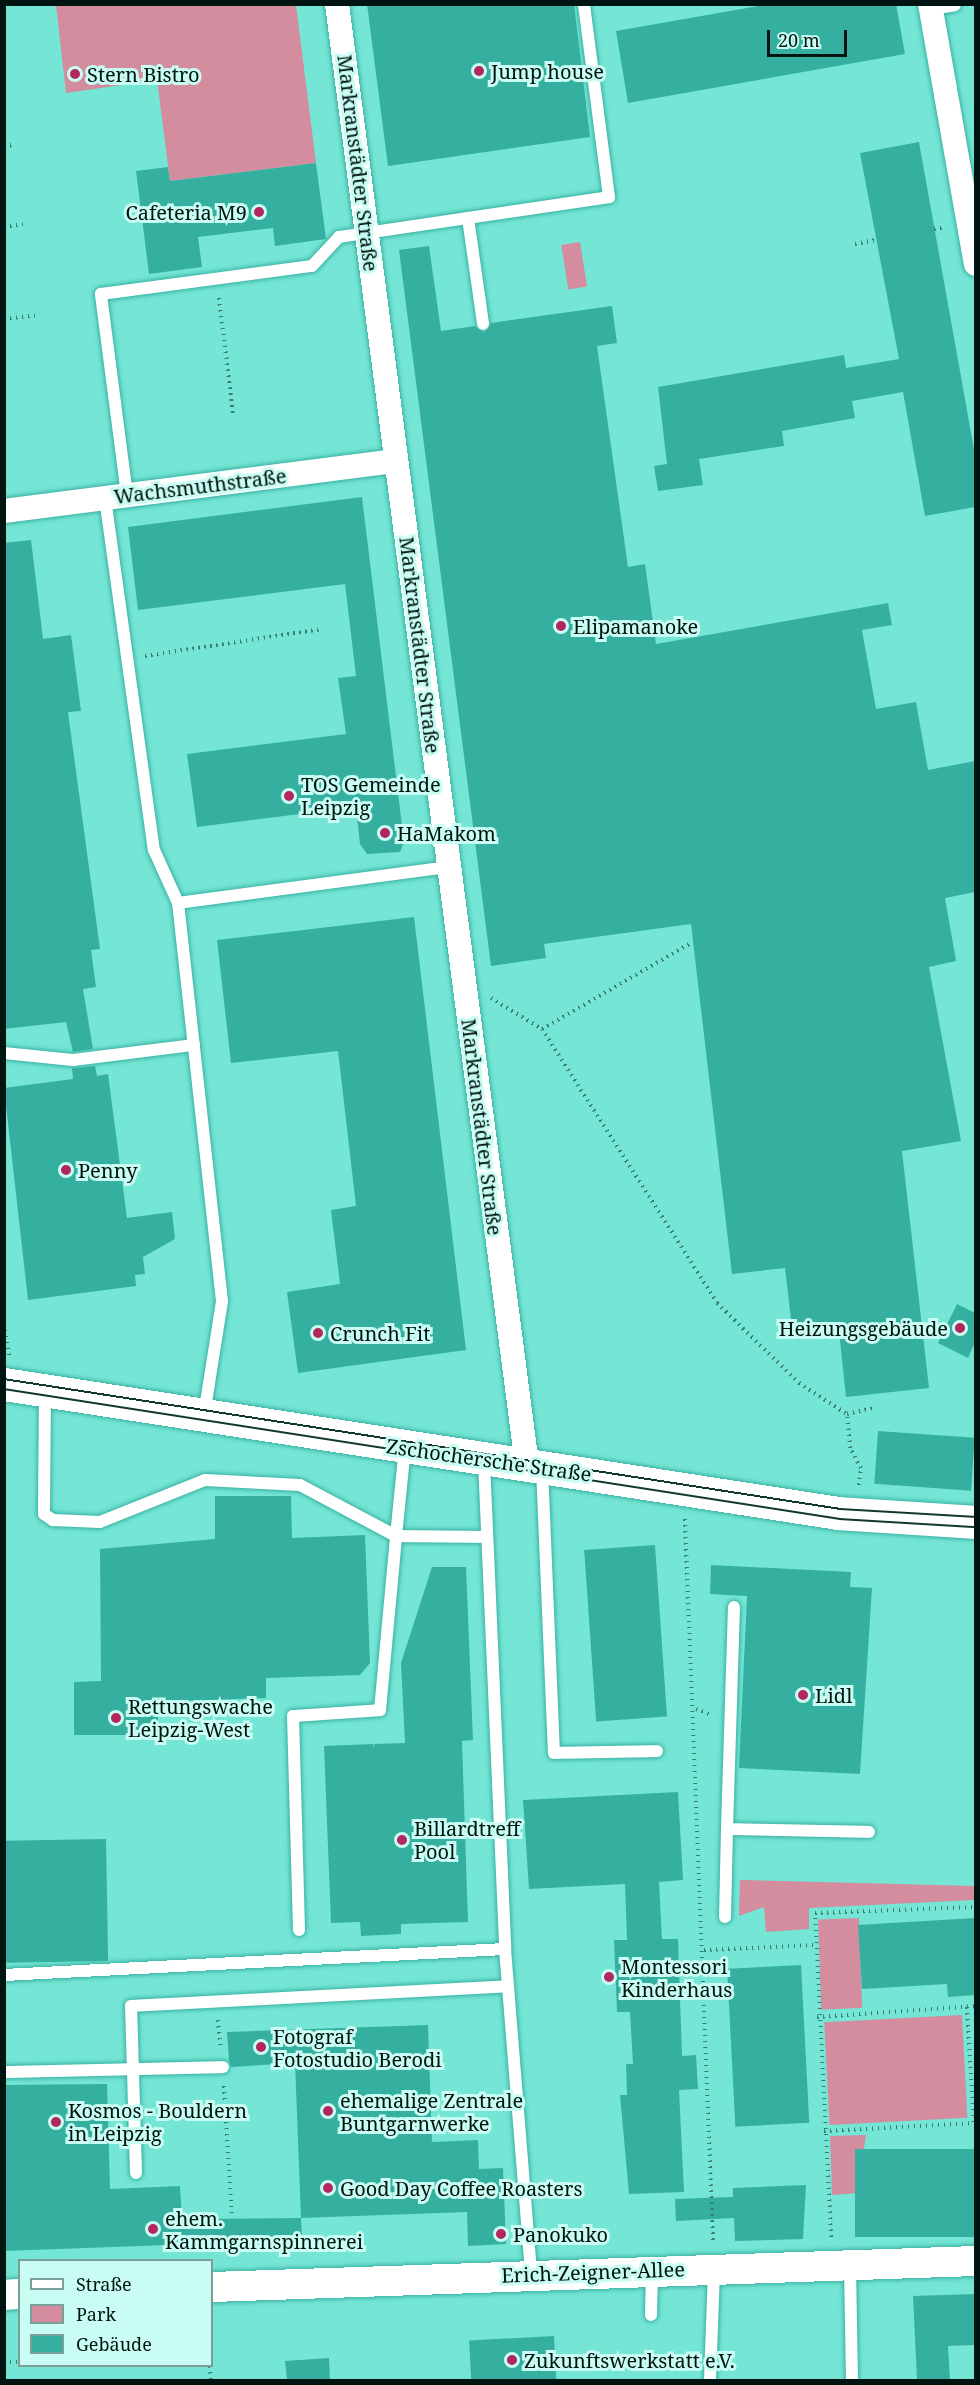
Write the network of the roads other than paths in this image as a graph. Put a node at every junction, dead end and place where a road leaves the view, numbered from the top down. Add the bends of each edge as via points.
1 (337, 4) edge
2 (584, 4) edge
3 (955, 5) edge
4 (931, 7) edge
5 (468, 218) junction
6 (367, 234) junction
7 (975, 264) edge
8 (483, 324) dead end
9 (396, 461) junction
10 (116, 497) junction
11 (4, 511) edge
12 (449, 867) junction
13 (178, 903) junction
14 (194, 1045) junction
15 (4, 1053) edge
16 (4, 1384) edge
17 (45, 1391) junction
18 (204, 1416) junction
19 (405, 1447) junction
20 (484, 1458) junction
21 (535, 1466) junction
22 (975, 1522) edge
23 (396, 1536) junction
24 (487, 1537) junction
25 (734, 1607) dead end
26 (657, 1751) dead end
27 (727, 1828) junction
28 (869, 1833) dead end
29 (725, 1917) dead end
30 (299, 1930) dead end
31 (505, 1949) junction
32 (4, 1975) edge
33 (507, 1986) junction
34 (223, 2067) road end
35 (134, 2068) junction
36 (4, 2072) edge
37 (136, 2173) dead end
38 (975, 2261) edge
39 (841, 2265) junction
40 (714, 2268) junction
41 (652, 2270) junction
42 (531, 2274) junction
43 (213, 2287) edge
44 (651, 2315) dead end
45 (710, 2380) edge
46 (852, 2380) edge

1 - 6 street, Markranstädter Straße
2 - 5 lane via 609,197
3 - 4 lane
4 - 7 street
5 - 6 lane
5 - 8 lane
6 - 9 street, Markranstädter Straße
6 - 10 lane via 339,237 312,266 101,294
9 - 10 street, Wachsmuthstraße
9 - 12 street, Markranstädter Straße
10 - 11 street, Wachsmuthstraße
10 - 13 lane via 126,659 154,850
12 - 13 lane
12 - 21 street, Markranstädter Straße
13 - 14 lane
14 - 15 lane via 73,1060
14 - 18 lane via 222,1301
16 - 17 main road, Zschochersche Straße
17 - 18 main road, Zschochersche Straße
17 - 23 lane via 44,1514 53,1520 100,1522 205,1480 300,1485
18 - 19 main road, Zschochersche Straße
19 - 20 main road, Zschochersche Straße
19 - 23 lane
20 - 21 main road, Zschochersche Straße
20 - 24 lane
21 - 22 main road, Zschochersche Straße via 838,1513
21 - 26 lane via 554,1753
23 - 24 lane
23 - 30 lane via 380,1710 292,1716
24 - 31 lane
25 - 27 lane
27 - 28 lane
27 - 29 lane
31 - 32 lane
31 - 33 lane
33 - 35 lane via 130,2006
33 - 42 lane
34 - 35 lane
35 - 36 lane
35 - 37 lane
38 - 39 street, Erich-Zeigner-Allee
39 - 40 street, Erich-Zeigner-Allee
39 - 46 lane
40 - 41 street, Erich-Zeigner-Allee
40 - 45 lane
41 - 42 street, Erich-Zeigner-Allee
41 - 44 lane
42 - 43 street, Erich-Zeigner-Allee

